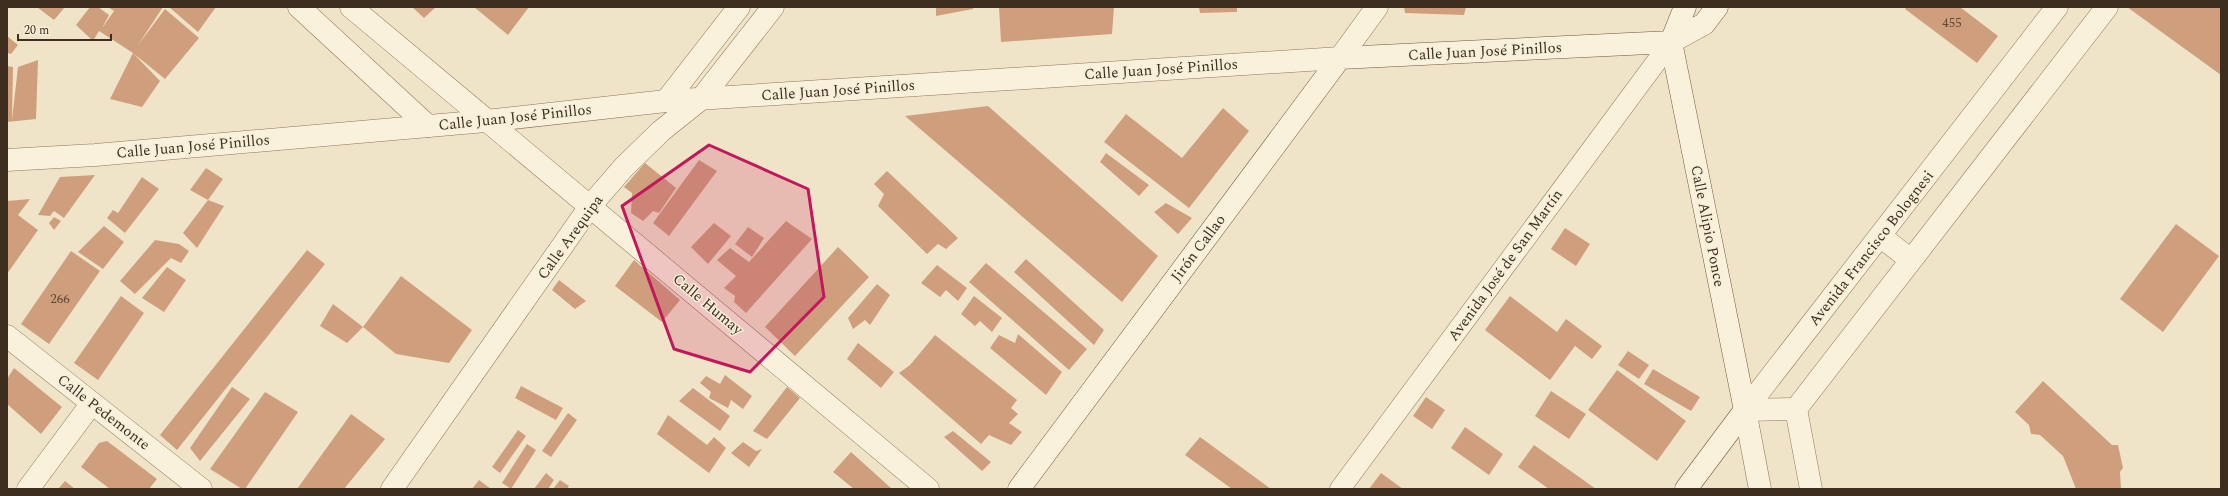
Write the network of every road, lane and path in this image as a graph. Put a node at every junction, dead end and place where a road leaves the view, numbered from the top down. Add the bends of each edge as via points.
1 (299, 7) edge
2 (352, 7) edge
3 (739, 7) edge
4 (773, 7) edge
5 (1377, 7) edge
6 (1685, 7) edge
7 (1717, 7) edge
8 (2057, 7) edge
9 (2107, 7) edge
10 (1671, 42) junction
11 (1340, 58) junction
12 (701, 99) junction
13 (666, 101) junction
14 (486, 121) junction
15 (428, 126) junction
16 (7, 160) edge
17 (591, 206) junction
18 (1880, 236) junction
19 (1911, 260) junction
20 (7, 336) edge
21 (92, 403) junction
22 (1796, 409) junction
23 (1745, 410) junction
24 (28, 489) edge
25 (201, 489) edge
26 (392, 489) edge
27 (928, 489) edge
28 (1019, 489) edge
29 (1340, 489) edge
30 (1686, 489) edge
31 (1760, 489) edge
32 (1812, 489) edge

1 - 15 street
2 - 14 street, Calle Humay
3 - 13 street
4 - 12 street, Calle Arequipa
5 - 11 street, Jirón Callao
6 - 10 street, Avenida José de San Martín
7 - 10 street, Avenida José de San Martín via 1704,24
8 - 18 street, Avenida Francisco Bolognesi
9 - 19 street
10 - 11 street, Calle Juan José Pinillos
10 - 23 street, Calle Alipio Ponce
10 - 29 street, Avenida José de San Martín
11 - 12 street, Calle Juan José Pinillos
11 - 28 street, Jirón Callao
12 - 13 street, Calle Juan José Pinillos
12 - 17 street, Calle Arequipa via 661,131 624,167
13 - 14 street, Calle Juan José Pinillos
14 - 15 street, Calle Juan José Pinillos
14 - 17 street, Calle Humay
15 - 16 street, Calle Juan José Pinillos via 95,155
17 - 26 street, Calle Arequipa
17 - 27 street, Calle Humay
18 - 19 street
18 - 23 street, Avenida Francisco Bolognesi
19 - 22 street
20 - 21 street, Calle Pedemonte
21 - 24 street
21 - 25 street, Calle Pedemonte
22 - 23 street
22 - 32 street
23 - 30 street, Avenida Francisco Bolognesi
23 - 31 street, Calle Alipio Ponce

